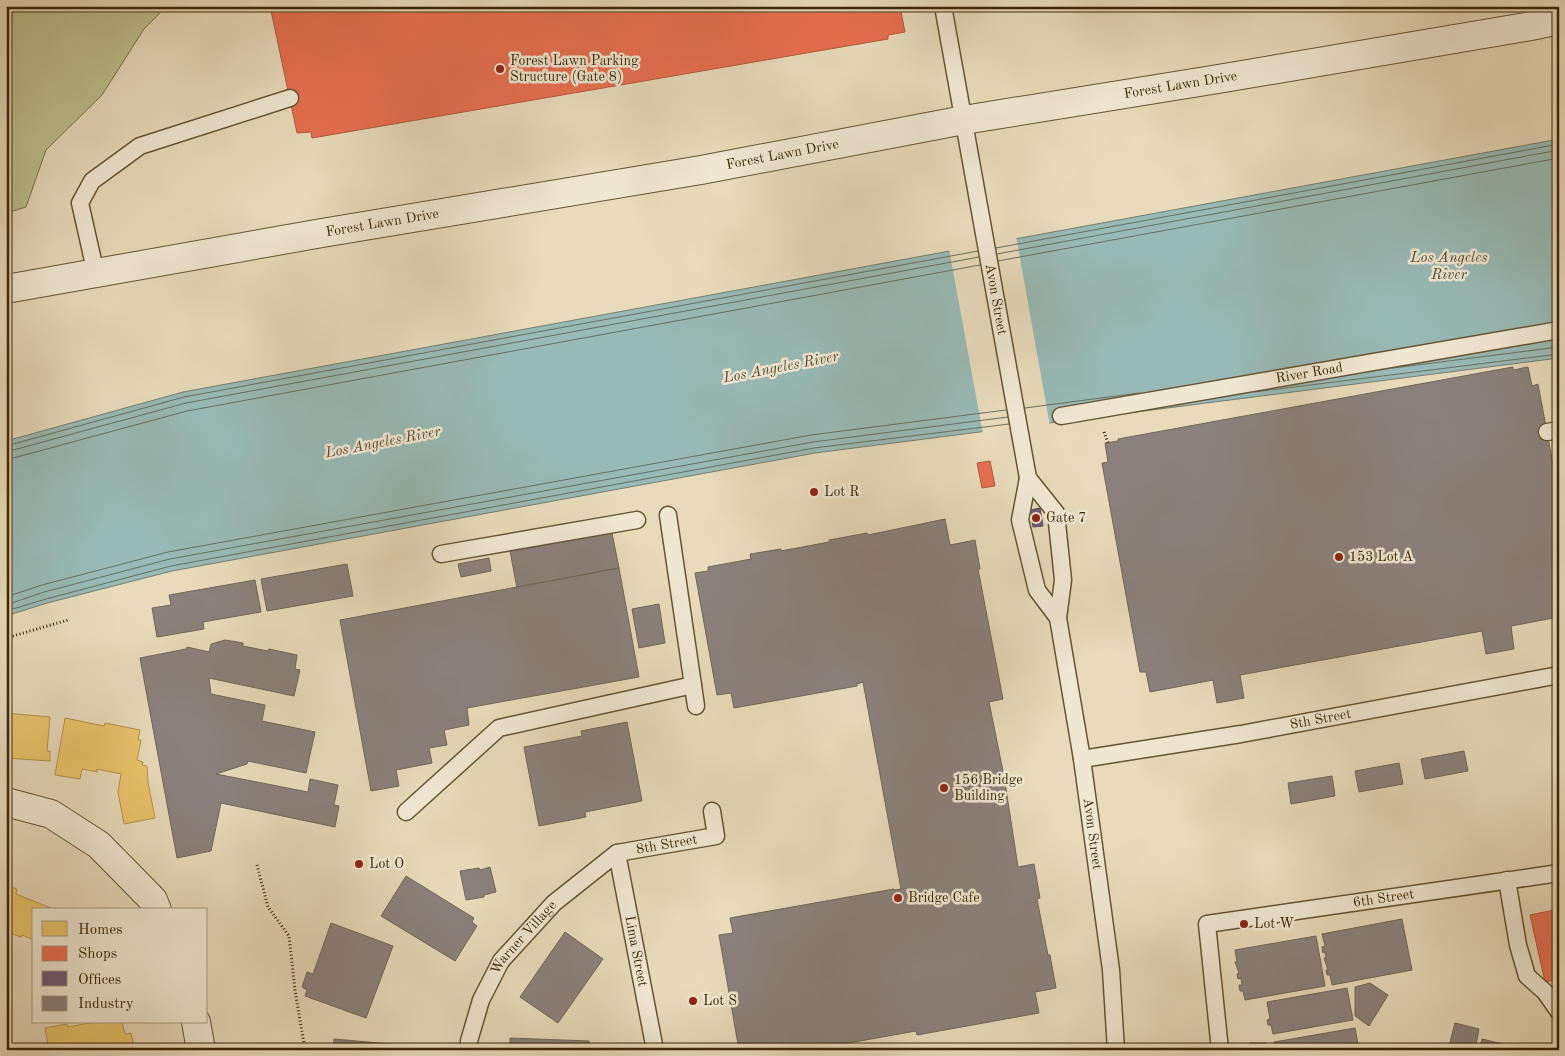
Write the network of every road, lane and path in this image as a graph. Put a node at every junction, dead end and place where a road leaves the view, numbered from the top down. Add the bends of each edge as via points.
1 (942, 6) edge
2 (1559, 20) edge
3 (290, 98) dead end
4 (964, 120) junction
5 (96, 274) junction
6 (6, 290) edge
7 (1559, 330) edge
8 (1061, 416) dead end
9 (1028, 478) junction
10 (668, 514) dead end
11 (637, 520) dead end
12 (441, 554) dead end
13 (1058, 618) junction
14 (68, 620) dead end
15 (6, 638) edge
16 (1559, 675) edge
17 (693, 685) junction
18 (696, 706) dead end
19 (1082, 759) junction
20 (6, 802) edge
21 (712, 811) dead end
22 (406, 812) dead end
23 (617, 853) junction
24 (257, 864) dead end
25 (1559, 873) edge
26 (1507, 880) junction
27 (156, 908) edge
28 (1559, 1012) edge
29 (196, 1024) edge
30 (201, 1050) edge
31 (305, 1050) edge
32 (468, 1050) edge
33 (655, 1050) edge
34 (1116, 1050) edge
35 (1220, 1050) edge

1 - 4 lane, Avon Street
2 - 4 street, Forest Lawn Drive
3 - 5 lane via 140,146 92,181 80,203
4 - 5 street, Forest Lawn Drive via 701,170
4 - 9 lane, Avon Street
5 - 6 street, Forest Lawn Drive
7 - 8 lane, River Road
9 - 13 lane, Avon Street via 1020,520 1037,590
9 - 13 lane, Avon Street via 1056,513 1063,580
10 - 17 lane
11 - 12 lane
13 - 19 lane, Avon Street
14 - 15 path
16 - 19 lane, 8th Street via 1241,734
17 - 18 lane
17 - 22 lane via 498,728
19 - 34 lane, Avon Street via 1111,970
20 - 27 street via 50,814 98,845 153,900
21 - 23 lane, 8th Street via 716,836
23 - 32 lane, Warner Village via 554,902 501,961 481,1000
23 - 33 lane, Lima Street
24 - 31 path via 268,907 288,936
25 - 26 lane, 6th Street
26 - 28 lane via 1518,946 1527,976 1545,992
26 - 35 lane, 6th Street via 1208,924
29 - 30 street

